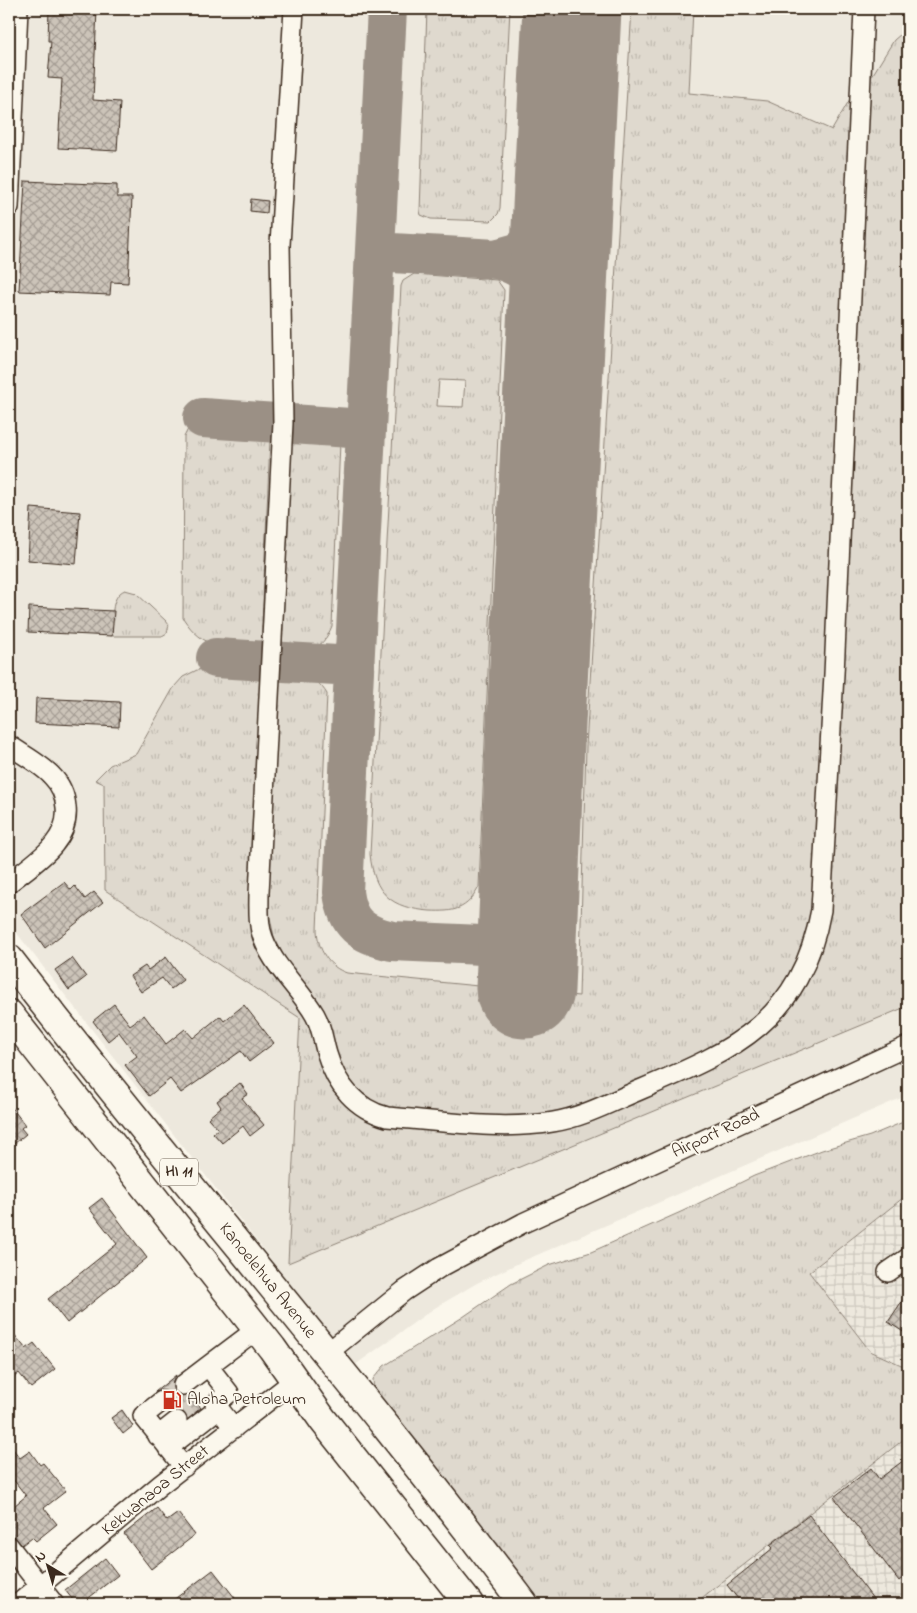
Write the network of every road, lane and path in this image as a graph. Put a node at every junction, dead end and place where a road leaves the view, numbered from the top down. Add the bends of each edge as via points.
1 (18, 9) edge
2 (294, 9) edge
3 (864, 9) edge
4 (9, 207) edge
5 (9, 745) edge
6 (9, 882) edge
7 (9, 959) edge
8 (9, 1014) edge
9 (908, 1046) edge
10 (908, 1258) edge
11 (888, 1272) dead end
12 (257, 1329) junction
13 (326, 1354) junction
14 (216, 1376) junction
15 (295, 1380) junction
16 (218, 1408) junction
17 (170, 1411) tunnel mouth
18 (234, 1428) junction
19 (159, 1437) junction
20 (184, 1467) junction
21 (9, 1546) edge
22 (40, 1587) junction
23 (18, 1604) edge
24 (54, 1604) edge
25 (469, 1604) edge
26 (524, 1604) edge

1 - 4 street
2 - 3 street via 280,245 283,423 259,893 262,932 279,965 315,1014 337,1078 356,1102 387,1118 505,1125 553,1122 577,1116 729,1049 772,1014 788,993 801,974 817,930 821,910 834,674
5 - 6 street via 53,777 65,798 66,812 60,836 50,850
7 - 13 highway, Kanoelehua Avenue / HI 11
8 - 12 highway, Kanoelehua Avenue / HI 11
9 - 13 street, Airport Road via 523,1223 439,1268 404,1291
10 - 11 street
12 - 14 street
12 - 15 highway, Kanoelehua Avenue / HI 11
13 - 15 highway
13 - 26 highway, Kanoelehua Avenue / HI 11
14 - 14 street via 191,1395
14 - 16 street via 229,1393 215,1404
15 - 18 street, Kekuanaoa Street
15 - 25 highway, Kanoelehua Avenue / HI 11
16 - 18 street
16 - 19 street
17 - 19 street
18 - 20 street, Kekuanaoa Street
19 - 20 street
20 - 22 street, Kekuanaoa Street
21 - 22 street
22 - 23 street, Kekuanaoa Street
22 - 24 street

